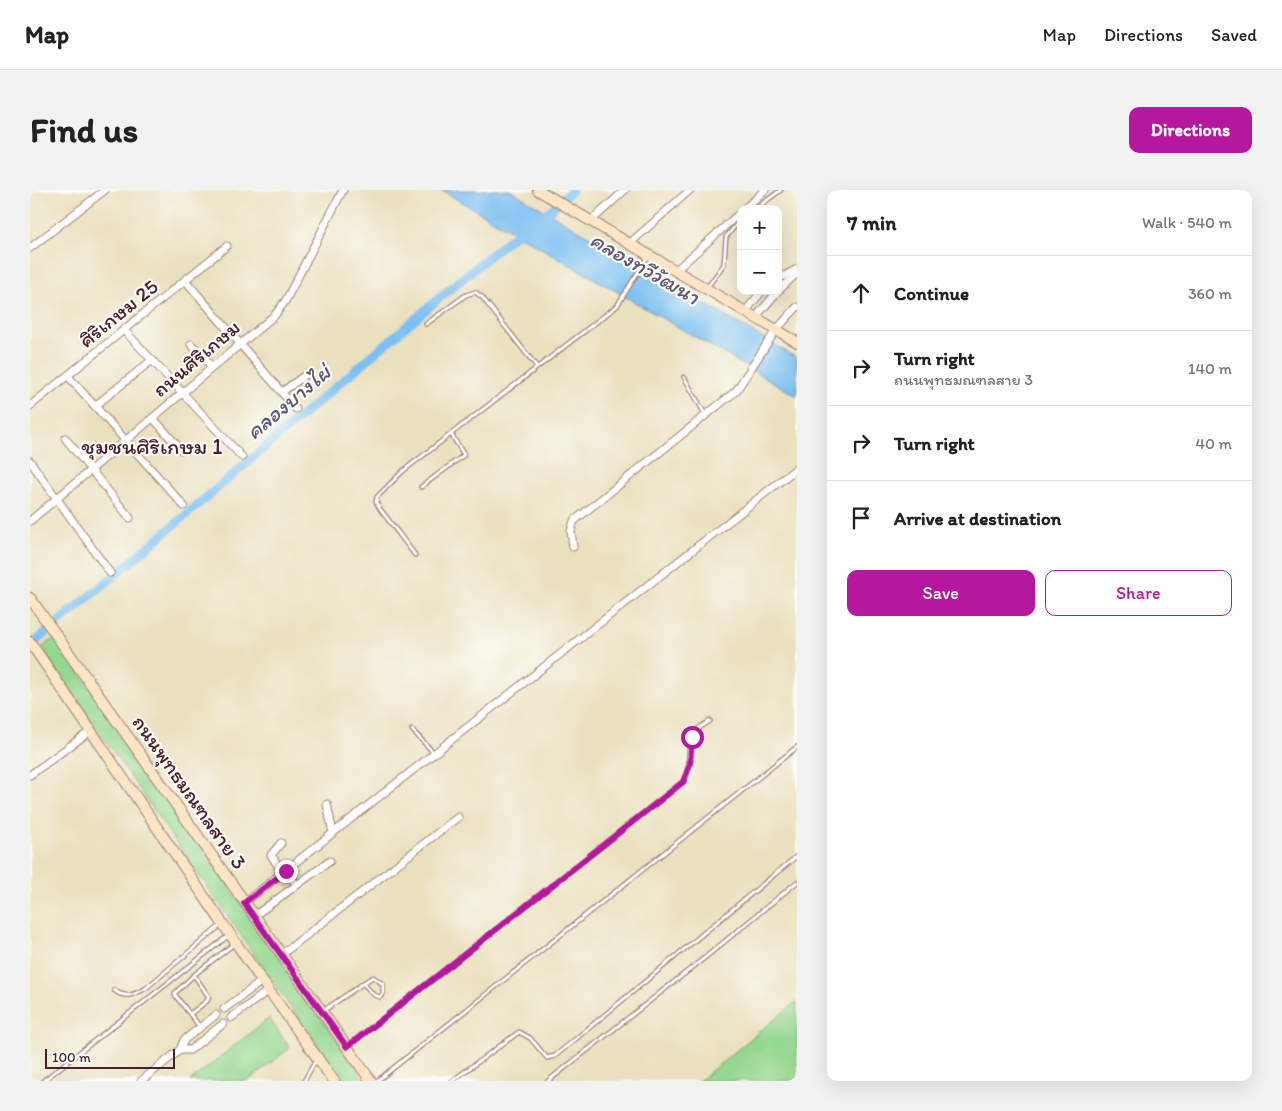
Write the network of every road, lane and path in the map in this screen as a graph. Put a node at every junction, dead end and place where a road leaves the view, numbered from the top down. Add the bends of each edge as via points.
1 (105, 190) edge
2 (343, 190) edge
3 (538, 190) edge
4 (625, 190) edge
5 (690, 190) edge
6 (765, 190) edge
7 (781, 190) edge
8 (748, 205) edge
9 (760, 205) edge
10 (737, 216) edge
11 (591, 222) junction
12 (737, 224) edge
13 (629, 244) junction
14 (227, 246) dead end
15 (30, 248) edge
16 (648, 255) junction
17 (797, 269) edge
18 (675, 271) junction
19 (797, 273) edge
20 (782, 277) edge
21 (185, 280) junction
22 (782, 287) edge
23 (706, 289) junction
24 (759, 295) edge
25 (775, 295) edge
26 (797, 307) edge
27 (745, 312) junction
28 (755, 318) junction
29 (426, 324) dead end
30 (124, 330) junction
31 (776, 330) junction
32 (797, 342) edge
33 (191, 344) dead end
34 (240, 344) junction
35 (152, 360) junction
36 (212, 368) junction
37 (537, 368) junction
38 (308, 373) dead end
39 (68, 376) junction
40 (684, 378) dead end
41 (182, 392) junction
42 (282, 392) junction
43 (30, 406) edge
44 (95, 406) junction
45 (296, 409) dead end
46 (706, 416) junction
47 (153, 418) junction
48 (451, 434) junction
49 (65, 438) dead end
50 (126, 441) junction
51 (181, 450) dead end
52 (242, 457) dead end
53 (30, 461) edge
54 (797, 468) edge
55 (90, 471) junction
56 (421, 488) dead end
57 (57, 499) junction
58 (184, 506) dead end
59 (130, 518) dead end
60 (30, 521) edge
61 (573, 547) dead end
62 (415, 555) dead end
63 (110, 573) dead end
64 (30, 598) edge
65 (30, 642) edge
66 (710, 721) dead end
67 (92, 730) junction
68 (412, 730) dead end
69 (797, 748) edge
70 (435, 754) junction
71 (30, 775) edge
72 (327, 804) dead end
73 (458, 817) dead end
74 (334, 833) junction
75 (281, 843) dead end
76 (797, 856) edge
77 (330, 861) dead end
78 (285, 872) junction
79 (797, 882) edge
80 (297, 885) junction
81 (244, 903) junction
82 (254, 916) junction
83 (224, 923) junction
84 (234, 938) junction
85 (281, 955) junction
86 (194, 976) junction
87 (262, 981) junction
88 (363, 983) junction
89 (114, 990) dead end
90 (269, 990) junction
91 (224, 1009) dead end
92 (322, 1012) junction
93 (190, 1014) junction
94 (216, 1014) dead end
95 (231, 1018) dead end
96 (223, 1024) dead end
97 (200, 1027) junction
98 (347, 1047) junction
99 (180, 1050) junction
100 (318, 1058) junction
101 (43, 1081) edge
102 (141, 1081) edge
103 (304, 1081) edge
104 (334, 1081) edge
105 (371, 1081) edge
106 (377, 1081) edge
107 (452, 1081) edge
108 (548, 1081) edge

1 - 15 street
2 - 34 street, ถนนศิริเกษม via 282,308
3 - 11 main road
4 - 11 street
5 - 13 street
6 - 8 street
7 - 9 lane
10 - 18 street
11 - 13 main road
12 - 23 lane via 726,237 724,264
13 - 16 main road
14 - 21 street, ศิริเกษม 25
16 - 18 main road
16 - 37 lane via 617,306
17 - 20 street
18 - 23 main road
19 - 22 street
21 - 30 street, ศิริเกษม 25
21 - 34 street
23 - 27 main road
24 - 27 street
25 - 28 street
26 - 31 street
27 - 28 main road
28 - 31 main road
29 - 37 lane via 475,292
30 - 35 street
30 - 39 street, ศิริเกษม 25
31 - 32 main road
31 - 46 street via 742,384
33 - 36 street
34 - 36 street, ถนนศิริเกษม
34 - 42 street
35 - 41 street
35 - 44 street
36 - 41 street, ถนนศิริเกษม
37 - 48 lane
38 - 42 street
39 - 43 street, ศิริเกษม 25
39 - 44 street
40 - 46 lane
41 - 47 street, ถนนศิริเกษม
41 - 52 street
42 - 45 street
44 - 50 street
46 - 61 street via 574,521 571,531
47 - 50 street, ถนนศิริเกษม
47 - 51 street
48 - 56 lane via 464,454
48 - 62 lane via 375,499
49 - 55 street
50 - 55 street, ถนนศิริเกษม
50 - 58 street
53 - 57 street
54 - 70 street
55 - 57 street, ถนนศิริเกษม
55 - 59 street
57 - 60 street, ถนนศิริเกษม
57 - 63 street
64 - 81 main road, ถนนพุทธมณฑลสาย 3
65 - 67 main road
66 - 98 lane via 692,737 690,764 683,782
67 - 71 street
67 - 83 main road
68 - 70 lane
69 - 106 lane
70 - 74 street
72 - 74 street
73 - 85 street
74 - 78 street
75 - 78 street via 271,855
76 - 107 lane via 555,1056 547,1058 530,1038 519,1032
77 - 80 street
78 - 80 street
78 - 81 street
79 - 108 lane
80 - 82 street
81 - 82 main road, ถนนพุทธมณฑลสาย 3
82 - 85 main road, ถนนพุทธมณฑลสาย 3
83 - 84 main road
83 - 89 lane via 144,989 125,996
84 - 86 lane
84 - 87 main road
84 - 101 lane
85 - 92 main road, ถนนพุทธมณฑลสาย 3
86 - 93 lane via 175,993
86 - 93 lane via 209,997
87 - 90 main road
87 - 91 street
88 - 88 lane via 371,977 376,978 384,987 383,994 374,996
88 - 92 lane
90 - 95 street
90 - 100 main road
92 - 98 main road, ถนนพุทธมณฑลสาย 3
93 - 97 lane
94 - 97 street
96 - 99 street via 190,1050
97 - 99 street via 184,1040
98 - 105 main road, ถนนพุทธมณฑลสาย 3
99 - 102 street
100 - 103 lane
100 - 104 main road

